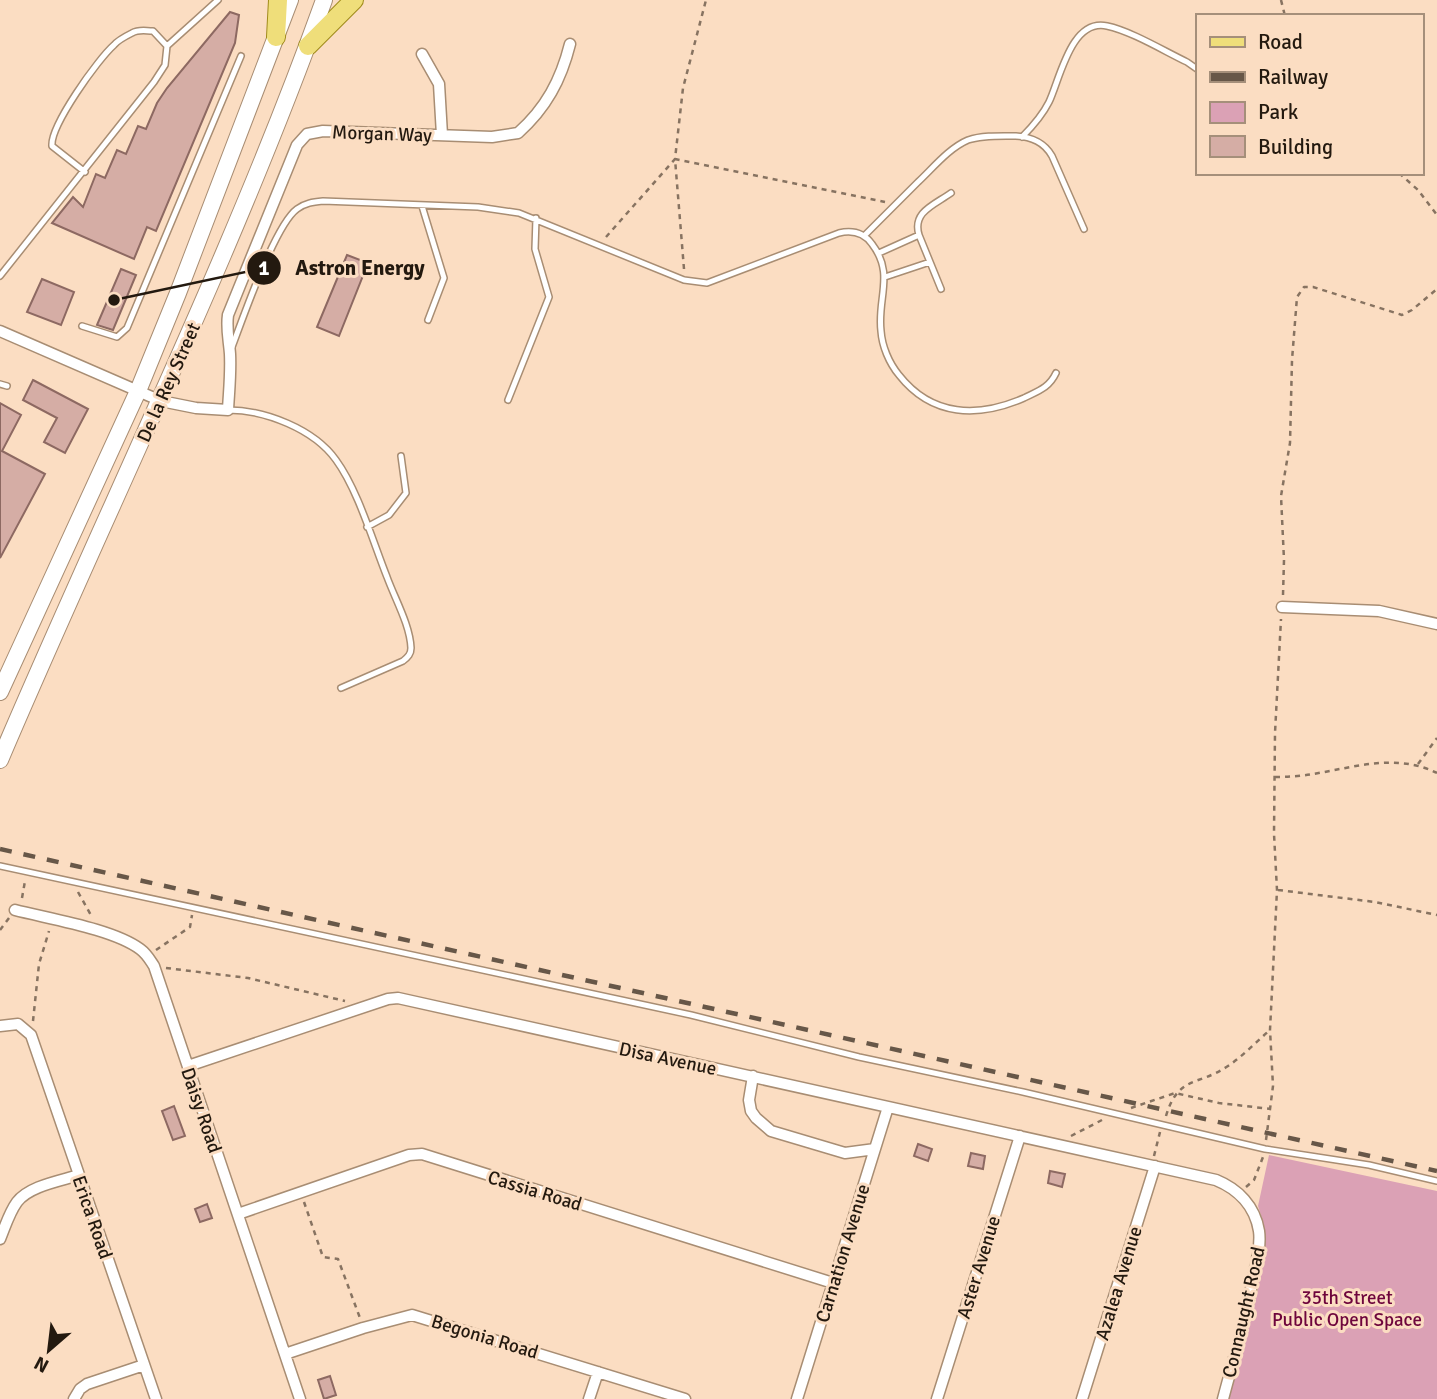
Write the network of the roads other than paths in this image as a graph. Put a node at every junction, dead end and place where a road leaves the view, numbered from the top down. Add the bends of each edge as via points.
1 (218, 0) edge
2 (278, 0) edge
3 (290, 0) edge
4 (324, 0) edge
5 (354, 0) edge
6 (276, 37) junction
7 (570, 44) dead end
8 (167, 46) junction
9 (308, 46) junction
10 (422, 54) dead end
11 (241, 56) dead end
12 (1196, 68) edge
13 (442, 135) junction
14 (1022, 136) junction
15 (85, 172) junction
16 (951, 193) dead end
17 (422, 206) junction
18 (536, 218) junction
19 (1084, 229) dead end
20 (919, 235) junction
21 (864, 236) junction
22 (879, 253) junction
23 (930, 262) junction
24 (0, 276) edge
25 (885, 277) junction
26 (941, 289) dead end
27 (428, 320) dead end
28 (82, 326) dead end
29 (0, 331) edge
30 (230, 352) junction
31 (1056, 373) dead end
32 (138, 391) junction
33 (508, 400) dead end
34 (161, 401) junction
35 (228, 410) junction
36 (401, 456) dead end
37 (367, 527) junction
38 (1282, 607) road end
39 (1437, 624) edge
40 (341, 688) dead end
41 (0, 692) edge
42 (0, 760) edge
43 (0, 866) edge
44 (15, 910) road end
45 (0, 1026) edge
46 (188, 1066) junction
47 (753, 1076) junction
48 (888, 1107) junction
49 (1020, 1136) junction
50 (875, 1149) junction
51 (1155, 1166) junction
52 (79, 1175) junction
53 (1437, 1181) edge
54 (237, 1214) junction
55 (0, 1239) edge
56 (833, 1283) junction
57 (285, 1354) junction
58 (144, 1365) junction
59 (598, 1372) junction
60 (74, 1399) edge
61 (156, 1399) edge
62 (300, 1399) edge
63 (590, 1399) edge
64 (685, 1399) edge
65 (797, 1399) edge
66 (937, 1399) edge
67 (1082, 1399) edge
68 (1223, 1399) edge

1 - 8 lane
2 - 6 main road
3 - 6 main road, De la Rey Street
4 - 9 main road, De la Rey Street
5 - 9 main road
6 - 32 main road, De la Rey Street
7 - 13 street, Morgan Way via 551,96 518,133
8 - 15 lane via 165,65 154,82
8 - 15 lane via 153,31 139,30 114,44 88,76 51,140 54,148
9 - 34 main road, De la Rey Street
10 - 13 street, Morgan Way via 439,84
11 - 28 lane via 127,328 117,337
12 - 14 lane via 1108,26 1091,27 1077,38 1041,116
13 - 30 street, Morgan Way via 323,131 301,139 228,315
14 - 19 lane via 1049,150
14 - 21 lane via 962,143
15 - 24 lane
16 - 20 lane via 919,218
17 - 18 lane via 478,207
17 - 27 lane via 444,278
17 - 30 lane via 323,201 297,209 281,228
18 - 21 lane via 684,280 707,283 839,233
18 - 33 lane via 535,249 549,297
20 - 22 lane
20 - 23 lane
21 - 22 lane
22 - 25 lane
23 - 25 lane
23 - 26 lane
25 - 31 lane via 880,317 884,347 898,374 939,406 988,411 1048,386
29 - 32 street
30 - 35 street, Morgan Way
32 - 34 street
32 - 41 main road, De la Rey Street
34 - 35 street
34 - 42 main road, De la Rey Street
35 - 37 lane via 245,410 278,421 319,443 336,460
36 - 37 lane via 406,493 389,515
37 - 40 lane via 409,636 410,654
38 - 39 street via 1379,611
43 - 53 lane via 691,1015 1265,1149
44 - 46 street, Daisy Road via 100,932 132,944 148,956
45 - 52 street, Erica Road via 18,1024 32,1035
46 - 47 street, Disa Avenue via 398,998
46 - 54 street, Daisy Road
47 - 48 street, Disa Avenue
47 - 50 street via 751,1111 763,1126 839,1152
48 - 49 street, Disa Avenue
48 - 50 street, Carnation Avenue
49 - 51 street, Disa Avenue
49 - 66 street, Aster Avenue
50 - 56 street, Carnation Avenue
51 - 67 street, Azalea Avenue
51 - 68 street, Connaught Road via 1216,1180 1237,1192 1254,1214 1259,1237 1250,1295
52 - 55 street via 20,1199
52 - 58 street, Erica Road
54 - 56 street, Cassia Road via 422,1154
54 - 57 street, Daisy Road
56 - 65 street, Carnation Avenue
57 - 59 street, Begonia Road via 412,1315
57 - 62 street, Daisy Road
58 - 60 street via 83,1386
58 - 61 street, Erica Road
59 - 63 street
59 - 64 street, Begonia Road

